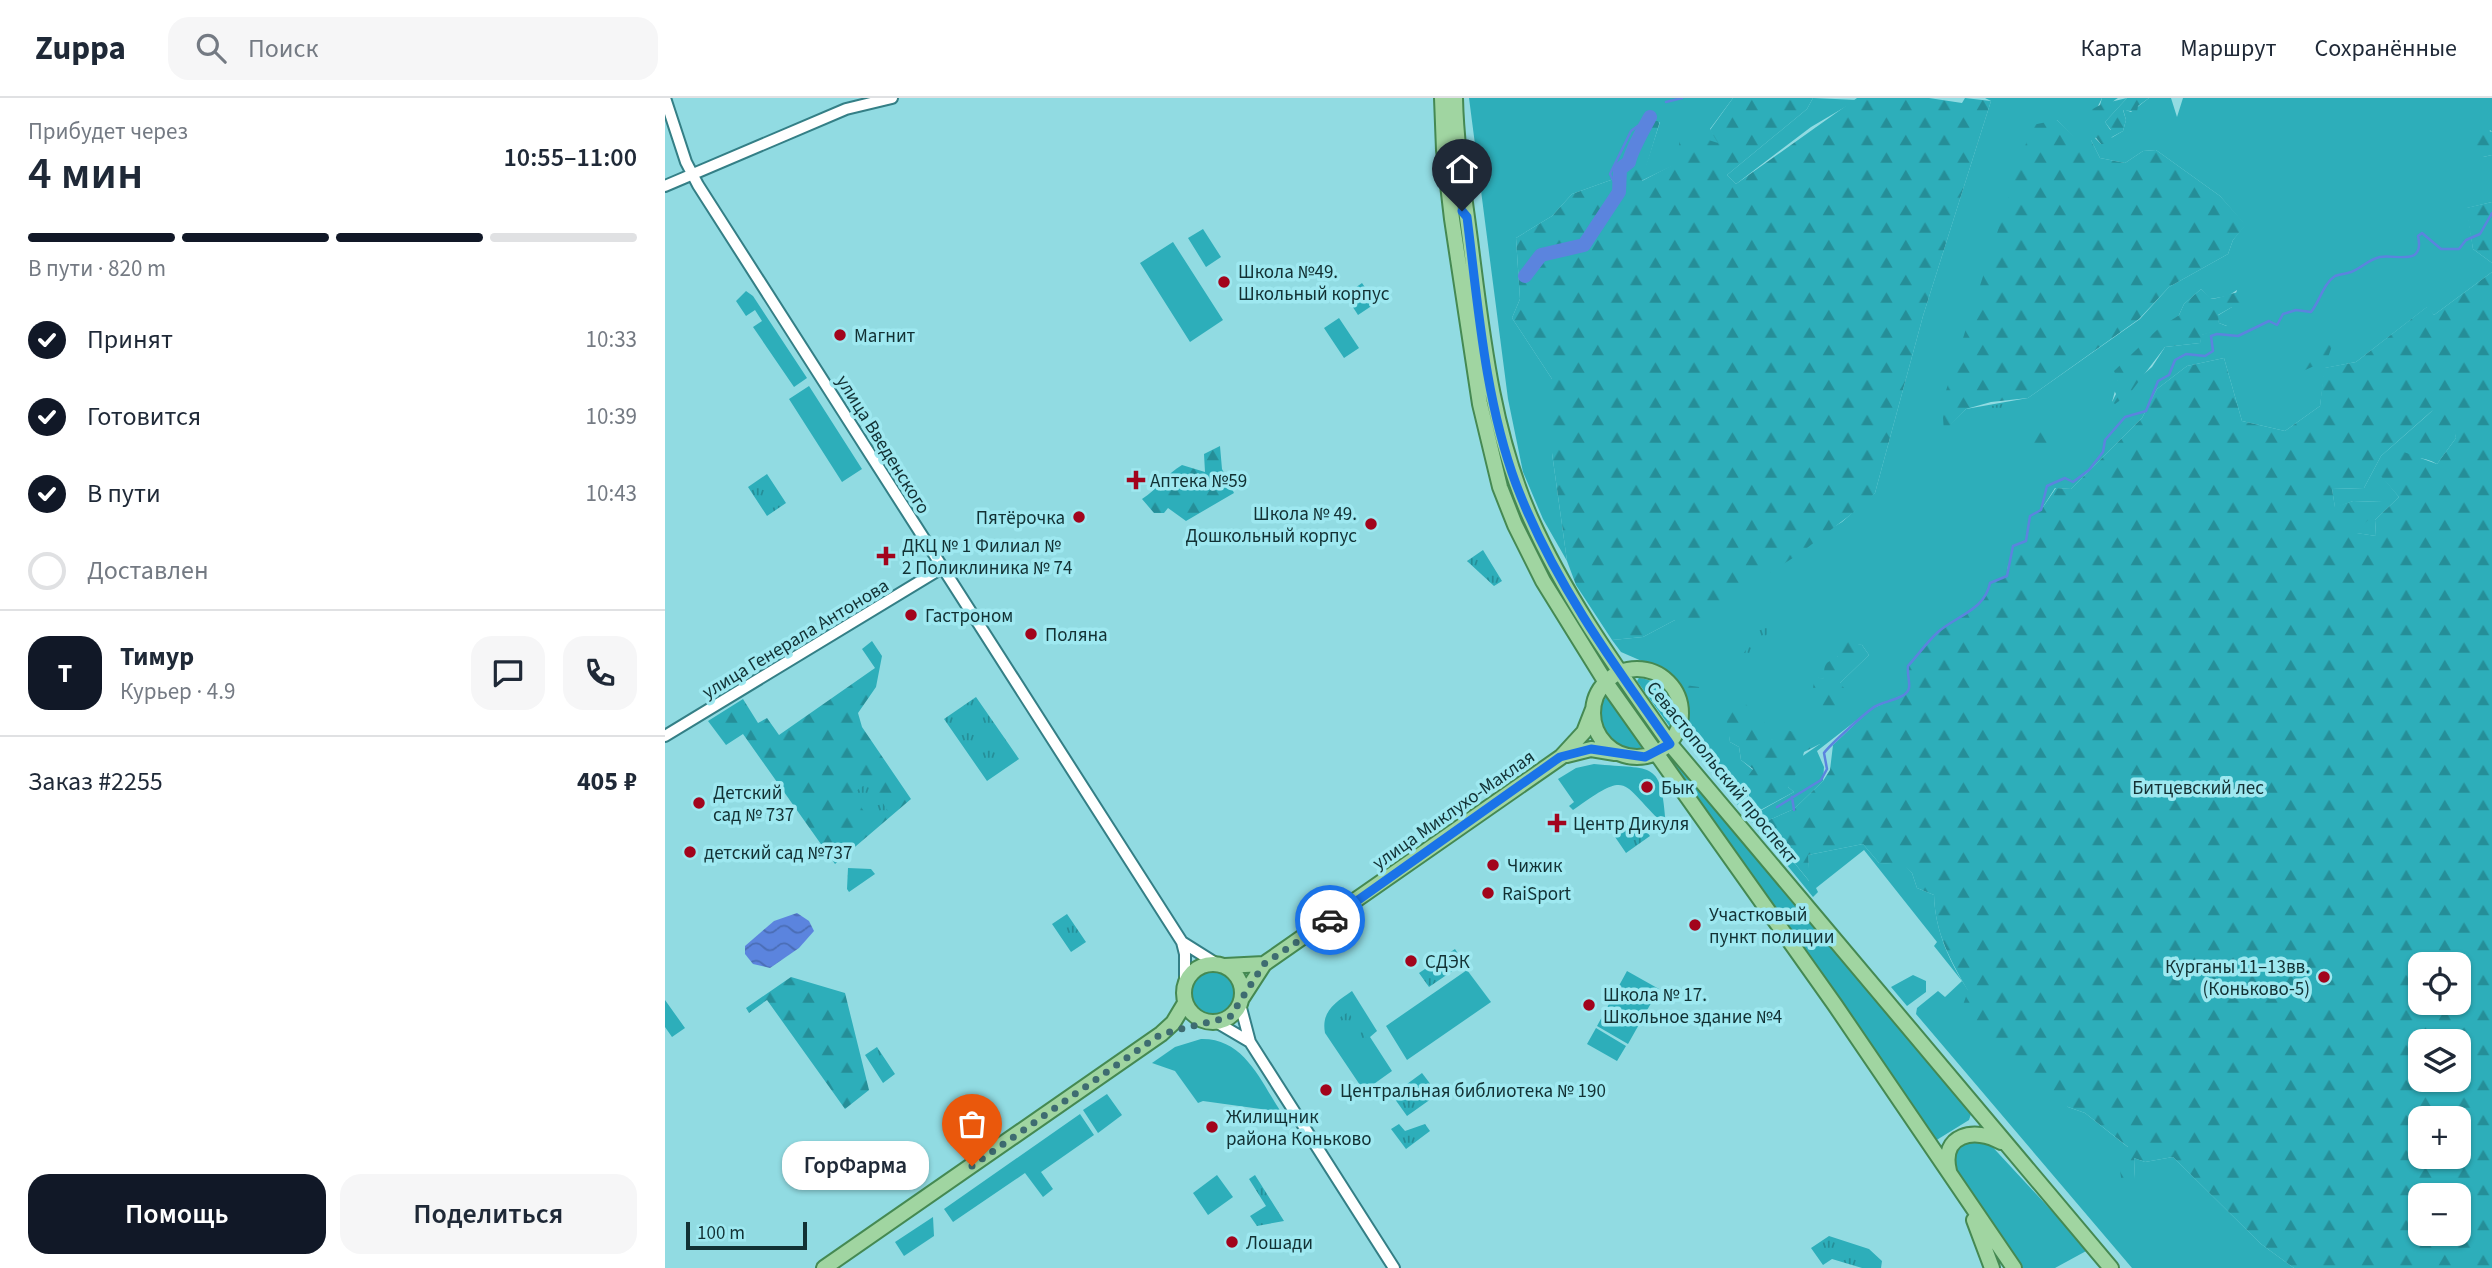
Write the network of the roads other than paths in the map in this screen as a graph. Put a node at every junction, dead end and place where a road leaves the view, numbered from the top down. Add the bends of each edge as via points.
1 (666, 98) edge
2 (892, 98) edge
3 (1442, 98) edge
4 (1455, 98) edge
5 (692, 174) junction
6 (665, 186) edge
7 (1459, 218) junction
8 (942, 568) junction
9 (1619, 671) junction
10 (1605, 681) junction
11 (1593, 709) junction
12 (665, 736) edge
13 (1670, 744) junction
14 (1655, 754) junction
15 (1623, 755) junction
16 (1560, 757) junction
17 (1182, 942) junction
18 (1264, 964) junction
19 (1221, 965) junction
20 (1185, 986) junction
21 (1241, 1001) junction
22 (1185, 1003) junction
23 (1211, 1022) junction
24 (1161, 1034) junction
25 (1250, 1042) junction
26 (2008, 1147) junction
27 (1949, 1174) junction
28 (1965, 1195) junction
29 (824, 1268) edge
30 (1394, 1268) edge
31 (1992, 1268) edge
32 (2014, 1268) edge
33 (2111, 1268) edge

1 - 5 street, улица Введенского
2 - 5 street via 846,109
3 - 7 main road, Севастопольский проспект
4 - 7 main road, Севастопольский проспект
5 - 6 street
5 - 8 street, улица Введенского
7 - 9 main road, Севастопольский проспект via 1492,394 1515,482 1556,572
7 - 10 main road, Севастопольский проспект via 1480,404 1500,487 1543,581
8 - 12 street, улица Генерала Антонова
8 - 17 street, улица Введенского
9 - 10 main road
9 - 13 main road, Севастопольский проспект
9 - 13 main road via 1649,672 1677,694 1683,713
10 - 11 main road, улица Миклухо-Маклая
10 - 14 main road, Севастопольский проспект
11 - 15 main road via 1600,737
11 - 16 main road, улица Миклухо-Маклая via 1584,732
13 - 14 main road
13 - 26 main road, Севастопольский проспект
14 - 15 main road, улица Миклухо-Маклая
14 - 27 main road, Севастопольский проспект via 1842,1015
15 - 16 main road, улица Миклухо-Маклая via 1591,749
16 - 18 main road, улица Миклухо-Маклая
17 - 19 street, улица Введенского
17 - 20 street, улица Введенского
18 - 19 main road
18 - 21 main road, улица Миклухо-Маклая
19 - 20 main road via 1200,967
19 - 21 main road via 1239,979
20 - 22 main road
21 - 23 main road via 1230,1017
21 - 25 street
22 - 23 main road via 1193,1015
22 - 24 main road
23 - 24 main road
23 - 25 street
24 - 29 main road
25 - 30 street
26 - 27 main road via 1986,1135 1965,1135 1948,1153
26 - 33 main road, Севастопольский проспект
27 - 28 main road, Севастопольский проспект
28 - 31 main road
28 - 32 main road, Севастопольский проспект

